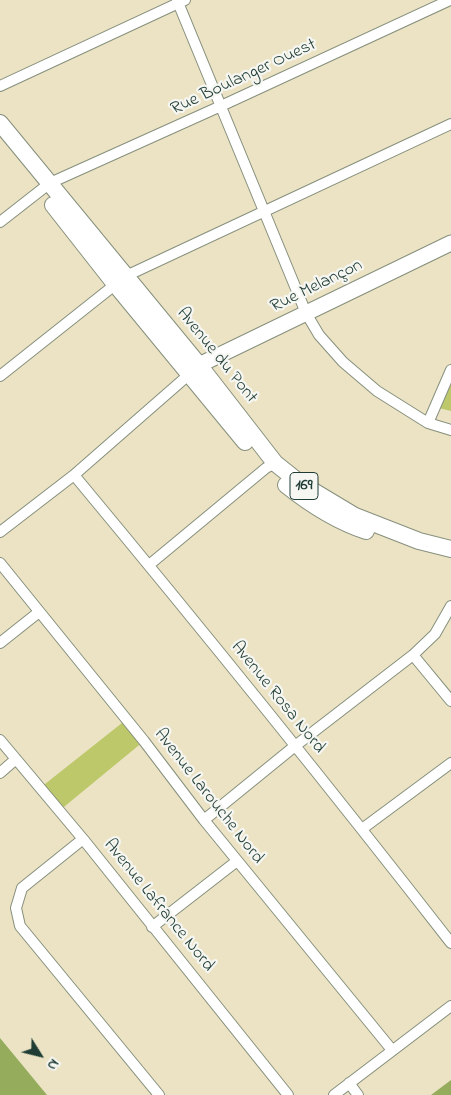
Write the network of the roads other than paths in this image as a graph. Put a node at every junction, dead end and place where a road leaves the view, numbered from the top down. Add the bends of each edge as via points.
1 (450, 0) edge
2 (180, 1) edge
3 (0, 86) edge
4 (221, 106) junction
5 (0, 122) edge
6 (451, 124) edge
7 (0, 139) edge
8 (46, 186) junction
9 (264, 212) junction
10 (0, 222) edge
11 (451, 243) edge
12 (121, 280) junction
13 (306, 312) junction
14 (194, 370) junction
15 (451, 370) edge
16 (0, 376) edge
17 (428, 423) junction
18 (451, 430) edge
19 (271, 466) junction
20 (74, 475) junction
21 (0, 532) edge
22 (451, 549) edge
23 (451, 560) edge
24 (0, 563) edge
25 (149, 565) junction
26 (451, 606) edge
27 (39, 612) junction
28 (0, 643) edge
29 (413, 655) junction
30 (451, 701) edge
31 (0, 740) edge
32 (295, 746) junction
33 (16, 759) junction
34 (451, 763) edge
35 (0, 773) edge
36 (204, 820) junction
37 (362, 829) junction
38 (83, 839) junction
39 (237, 862) junction
40 (152, 927) junction
41 (451, 943) edge
42 (451, 1006) edge
43 (392, 1050) junction
44 (349, 1084) junction
45 (159, 1095) edge
46 (288, 1095) edge
47 (334, 1095) edge
48 (358, 1095) edge

1 - 4 street, Rue Boulanger Ouest
2 - 3 street
2 - 4 street
4 - 8 street, Rue Boulanger Ouest
4 - 9 street
5 - 8 main road, Avenue du Pont / 169
6 - 9 street
7 - 8 main road, Avenue du Pont
8 - 10 street, Rue Boulanger Ouest
8 - 12 main road, Avenue du Pont / 169
9 - 12 street
9 - 13 street
11 - 13 street, Rue Melançon
12 - 14 main road, Avenue du Pont / 169
12 - 16 street
13 - 14 street, Rue Melançon
13 - 17 street via 319,335 343,362 377,391
14 - 19 main road, Avenue du Pont / 169
14 - 20 street
15 - 17 street
17 - 18 street
19 - 22 main road, Avenue du Pont / 169 via 355,516 419,541
19 - 23 main road, Avenue du Pont via 306,501 344,524
19 - 25 street
20 - 21 street
20 - 25 street, Avenue Rosa Nord
24 - 27 street, Avenue Larouche Nord
25 - 32 street, Avenue Rosa Nord
26 - 29 street via 435,634
27 - 28 street
27 - 36 street, Avenue Larouche Nord
29 - 30 street
29 - 32 street
31 - 33 street, Avenue Lafrance Nord
32 - 36 street
32 - 37 street, Avenue Rosa Nord
33 - 35 street
33 - 38 street, Avenue Lafrance Nord
34 - 37 street
36 - 39 street, Avenue Larouche Nord
37 - 41 street, Avenue Rosa Nord
38 - 40 street, Avenue Lafrance Nord
38 - 45 street via 22,888 16,908 20,926
39 - 40 street
39 - 43 street, Avenue Larouche Nord
40 - 46 street, Avenue Lafrance Nord
42 - 43 street
43 - 44 street
44 - 47 street
44 - 48 street

